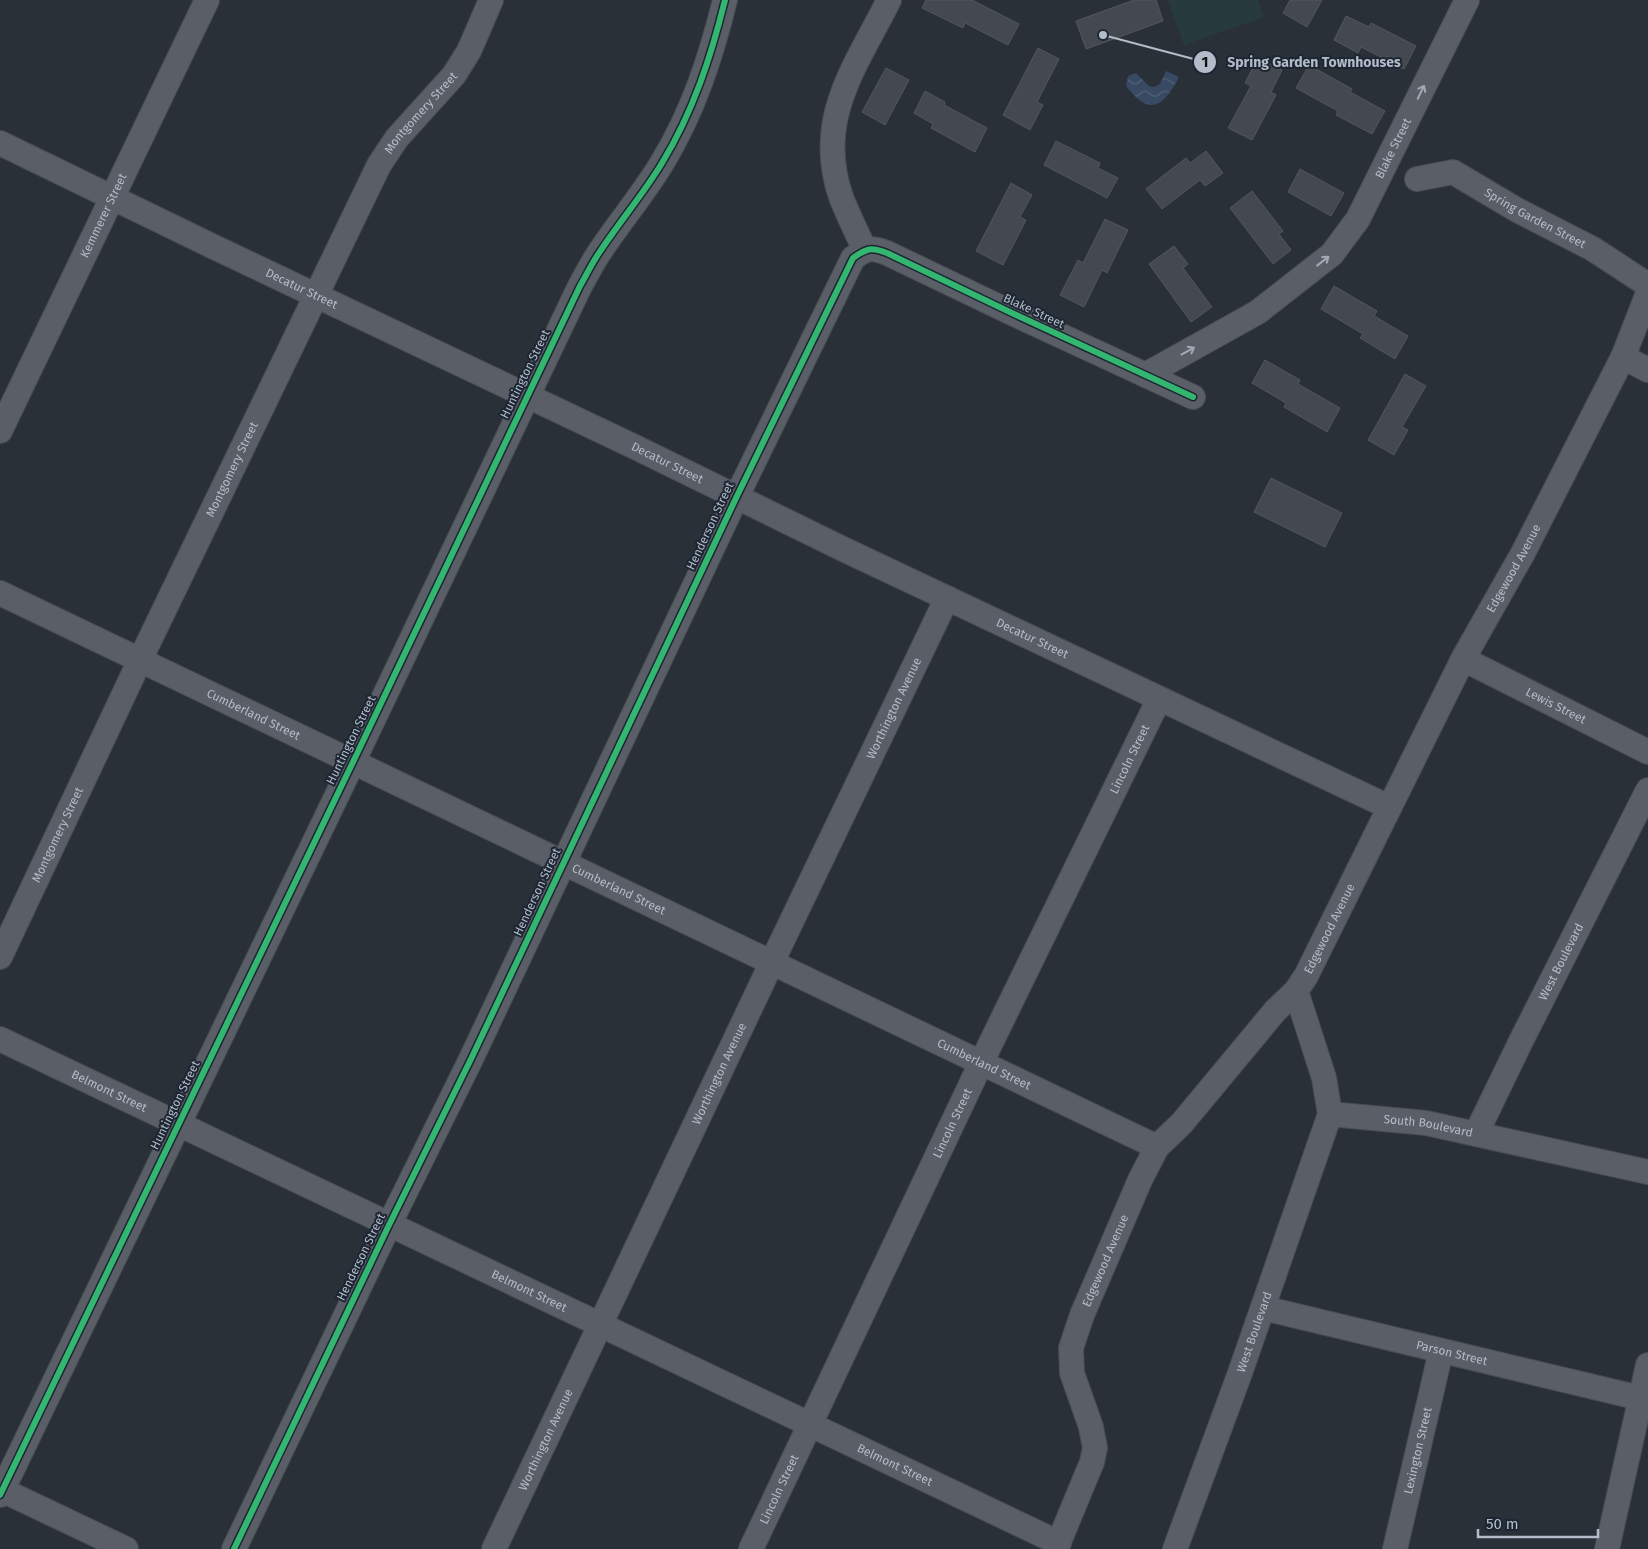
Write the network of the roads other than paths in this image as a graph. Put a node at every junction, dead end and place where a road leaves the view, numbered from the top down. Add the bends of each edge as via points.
1 (207, 0) edge
2 (491, 0) edge
3 (725, 0) edge
4 (889, 0) edge
5 (1466, 0) edge
6 (0, 143) edge
7 (1417, 179) dead end
8 (112, 197) junction
9 (865, 250) junction
10 (1648, 285) edge
11 (1648, 293) edge
12 (317, 295) junction
13 (1623, 357) junction
14 (1648, 370) edge
15 (1145, 375) junction
16 (527, 396) junction
17 (1194, 397) dead end
18 (0, 431) edge
19 (736, 496) junction
20 (0, 593) edge
21 (947, 598) junction
22 (1462, 659) junction
23 (140, 660) junction
24 (1159, 699) junction
25 (1648, 752) edge
26 (353, 762) junction
27 (1648, 790) edge
28 (1389, 807) junction
29 (563, 862) junction
30 (0, 957) edge
31 (772, 962) junction
32 (1296, 991) junction
33 (0, 1039) edge
34 (981, 1063) junction
35 (1330, 1114) junction
36 (178, 1124) junction
37 (1476, 1134) junction
38 (1157, 1147) junction
39 (1648, 1172) edge
40 (389, 1225) junction
41 (1263, 1308) junction
42 (600, 1325) junction
43 (1441, 1350) junction
44 (1648, 1365) edge
45 (1640, 1398) junction
46 (810, 1425) junction
47 (1, 1491) edge
48 (1057, 1546) edge
49 (126, 1549) edge
50 (234, 1549) edge
51 (494, 1549) edge
52 (751, 1549) edge
53 (1175, 1549) edge
54 (1395, 1549) edge
55 (1607, 1549) edge

1 - 8 street, Kemmerer Street
2 - 12 street, Montgomery Street via 469,51 454,75 397,138 379,165
3 - 16 street, Huntington Street via 688,116 662,163 600,250
4 - 9 street via 842,92 833,131 835,174 841,197
15 -> 5 street, Blake Street via 1258,312 1332,254 1358,219
6 - 8 street, Decatur Street
7 - 10 street, Spring Garden Street via 1453,172 1593,249
8 - 12 street, Decatur Street
8 - 18 street, Kemmerer Street
9 - 15 street, Blake Street via 876,248
9 - 19 street, Henderson Street via 853,258
11 - 13 street, Edgewood Avenue
12 - 16 street, Decatur Street
12 - 23 street, Montgomery Street
13 - 14 street
13 - 22 street, Edgewood Avenue via 1524,553
15 - 17 street, Blake Street
16 - 19 street, Decatur Street
16 - 26 street, Huntington Street
19 - 21 street, Decatur Street
19 - 29 street, Henderson Street
20 - 23 street, Cumberland Street
21 - 24 street, Decatur Street
21 - 31 street, Worthington Avenue
22 - 25 street, Lewis Street
22 - 28 street, Edgewood Avenue
23 - 26 street, Cumberland Street
23 - 30 street, Montgomery Street
24 - 28 street, Decatur Street
24 - 34 street, Lincoln Street
26 - 29 street, Cumberland Street
26 - 36 street, Huntington Street
27 - 37 street, West Boulevard
28 - 32 street, Edgewood Avenue
29 - 31 street, Cumberland Street
29 - 40 street, Henderson Street
31 - 34 street, Cumberland Street
31 - 42 street, Worthington Avenue
32 - 35 street via 1324,1078
32 - 38 street, Edgewood Avenue via 1275,1011 1182,1123
33 - 36 street, Belmont Street
34 - 38 street, Cumberland Street
34 - 46 street, Lincoln Street
35 - 37 street, South Boulevard via 1426,1123
35 - 41 street, West Boulevard
36 - 40 street, Belmont Street
36 - 47 street, Huntington Street
37 - 39 street, South Boulevard
38 - 48 street, Edgewood Avenue via 1082,1315 1071,1348 1072,1373 1095,1448
40 - 42 street, Belmont Street
40 - 50 street, Henderson Street
41 - 43 street, Parson Street
41 - 53 street, West Boulevard
42 - 46 street, Belmont Street
42 - 51 street, Worthington Avenue
43 - 45 street, Parson Street
43 - 54 street, Lexington Street
44 - 45 street
45 - 55 street
46 - 48 street, Belmont Street
46 - 52 street, Lincoln Street
47 - 49 street

